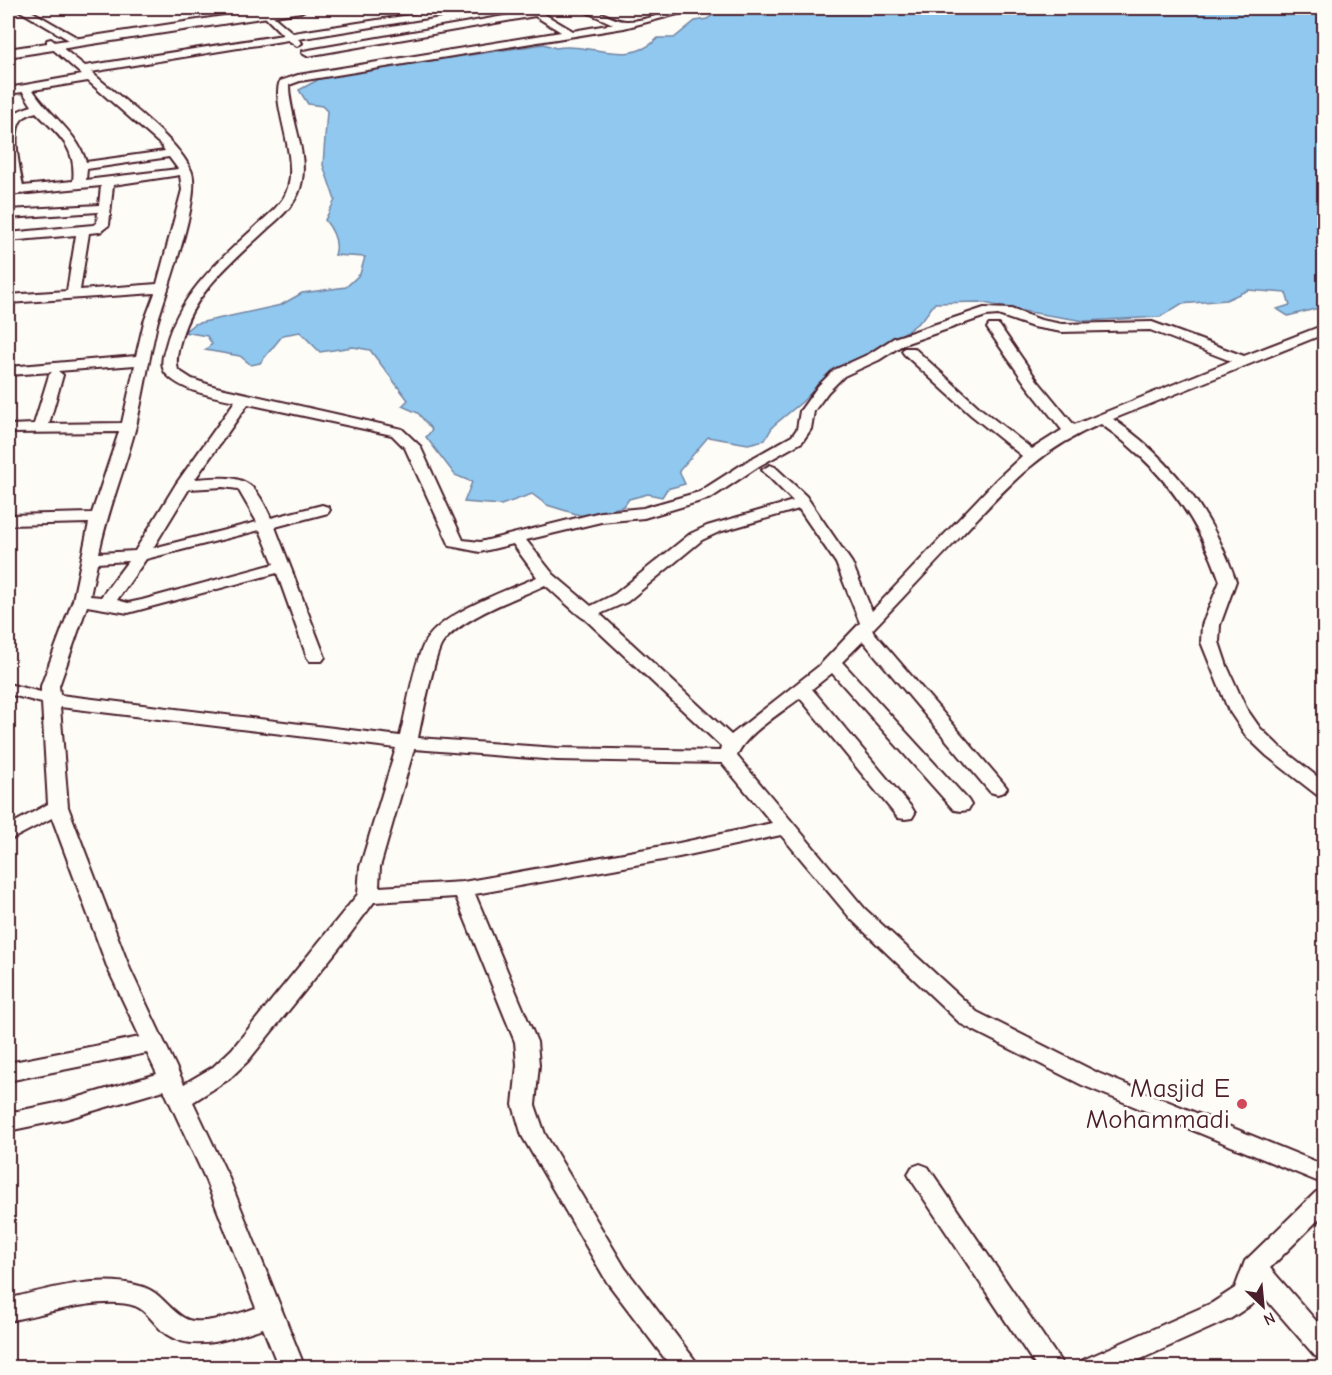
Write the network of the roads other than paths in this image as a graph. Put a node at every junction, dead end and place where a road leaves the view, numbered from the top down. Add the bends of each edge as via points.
1 (20, 8) edge
2 (301, 8) edge
3 (471, 8) edge
4 (586, 8) edge
5 (696, 8) edge
6 (269, 10) edge
7 (532, 10) edge
8 (624, 25) junction
9 (571, 34) junction
10 (291, 37) junction
11 (73, 38) junction
12 (53, 44) junction
13 (8, 51) edge
14 (316, 63) junction
15 (86, 73) junction
16 (26, 88) junction
17 (8, 91) edge
18 (38, 107) junction
19 (172, 153) junction
20 (81, 166) junction
21 (186, 171) junction
22 (107, 182) junction
23 (79, 185) junction
24 (13, 191) edge
25 (105, 208) junction
26 (8, 214) edge
27 (83, 232) junction
28 (8, 237) edge
29 (163, 288) junction
30 (74, 294) junction
31 (8, 299) edge
32 (994, 328) dead end
33 (1324, 329) edge
34 (909, 351) dead end
35 (142, 360) junction
36 (1246, 362) junction
37 (8, 371) edge
38 (56, 375) dead end
39 (244, 399) junction
40 (1101, 418) junction
41 (128, 427) junction
42 (8, 429) edge
43 (40, 429) junction
44 (1071, 431) junction
45 (1031, 456) junction
46 (770, 470) dead end
47 (184, 484) junction
48 (802, 503) junction
49 (322, 510) dead end
50 (98, 518) junction
51 (8, 520) edge
52 (266, 524) junction
53 (516, 537) junction
54 (140, 556) junction
55 (89, 558) junction
56 (282, 567) junction
57 (547, 578) junction
58 (81, 600) junction
59 (106, 603) junction
60 (588, 614) junction
61 (865, 626) junction
62 (316, 657) dead end
63 (832, 662) junction
64 (8, 688) edge
65 (801, 688) junction
66 (51, 700) junction
67 (407, 743) junction
68 (729, 751) junction
69 (997, 788) dead end
70 (1324, 791) edge
71 (960, 805) dead end
72 (58, 807) junction
73 (905, 813) dead end
74 (785, 827) junction
75 (8, 834) edge
76 (463, 889) junction
77 (368, 895) junction
78 (154, 1044) junction
79 (8, 1072) edge
80 (175, 1088) junction
81 (8, 1122) edge
82 (920, 1174) dead end
83 (1324, 1175) edge
84 (1324, 1199) edge
85 (1254, 1268) junction
86 (8, 1310) edge
87 (270, 1315) junction
88 (1324, 1348) edge
89 (292, 1368) edge
90 (688, 1368) edge
91 (1052, 1368) edge
92 (1092, 1368) edge

1 - 11 street
2 - 6 highway
3 - 10 street
4 - 8 street
5 - 8 street
6 - 10 street
6 - 11 highway
6 - 12 highway
7 - 9 street
7 - 14 street
8 - 9 street
9 - 14 street
10 - 14 street
10 - 15 street
11 - 12 highway
12 - 13 highway
12 - 15 street
14 - 39 street via 283,87 295,168 292,192 278,212 202,285 173,339 169,365 181,380
15 - 16 street
15 - 19 street via 153,131
16 - 17 street
16 - 18 street
18 - 20 street via 76,148
18 - 24 street via 13,121
19 - 20 street
19 - 21 street
20 - 23 street
21 - 22 street
21 - 29 street via 188,190
22 - 23 street
22 - 25 street
23 - 24 street
25 - 26 street
25 - 27 street via 103,225
27 - 28 street
27 - 30 street
29 - 30 street
29 - 35 street
30 - 31 street
32 - 44 street
33 - 36 street
34 - 45 street
35 - 37 street
35 - 41 street
36 - 40 street
36 - 53 street via 1152,326 1062,328 1011,313 984,312 899,341 839,373 807,411 804,429 797,439 705,495 644,513 601,517
38 - 43 street
39 - 47 street
39 - 53 street via 397,432 412,446 456,543 480,547
40 - 44 street
40 - 70 street via 1152,455 1203,520 1228,581 1211,625 1210,642 1222,677 1253,732
41 - 43 street
41 - 50 street
42 - 43 street
44 - 45 street
45 - 61 street
46 - 48 street
47 - 52 street via 241,484
47 - 54 street
48 - 60 street via 696,537 621,598
48 - 61 street via 844,563
49 - 52 street
50 - 51 street
50 - 55 street
52 - 54 street
52 - 56 street
53 - 57 street
54 - 55 street
54 - 59 street
55 - 58 street
56 - 59 street via 144,605 128,608
56 - 62 street
57 - 60 street
57 - 67 street via 463,618 432,645
58 - 59 street
58 - 66 street via 50,686
60 - 68 street
61 - 63 street
61 - 69 street
63 - 65 street
63 - 71 street
64 - 66 street
65 - 68 street
65 - 73 street
66 - 67 street
66 - 72 street
67 - 68 street via 529,754 652,759
67 - 77 street via 370,867
68 - 74 street
72 - 75 street
72 - 78 street via 119,969
74 - 76 street
74 - 83 street via 858,914 969,1018 1090,1079
76 - 77 street
76 - 90 street via 526,1042 524,1105 534,1136 616,1275
77 - 80 street via 240,1054 221,1072
78 - 79 street
78 - 80 street
80 - 81 street
80 - 87 street via 216,1176
82 - 91 street
84 - 85 street
85 - 88 street
85 - 92 street via 1245,1295 1221,1311
86 - 87 street via 48,1300 103,1294 140,1296 176,1328 189,1333
87 - 89 street

